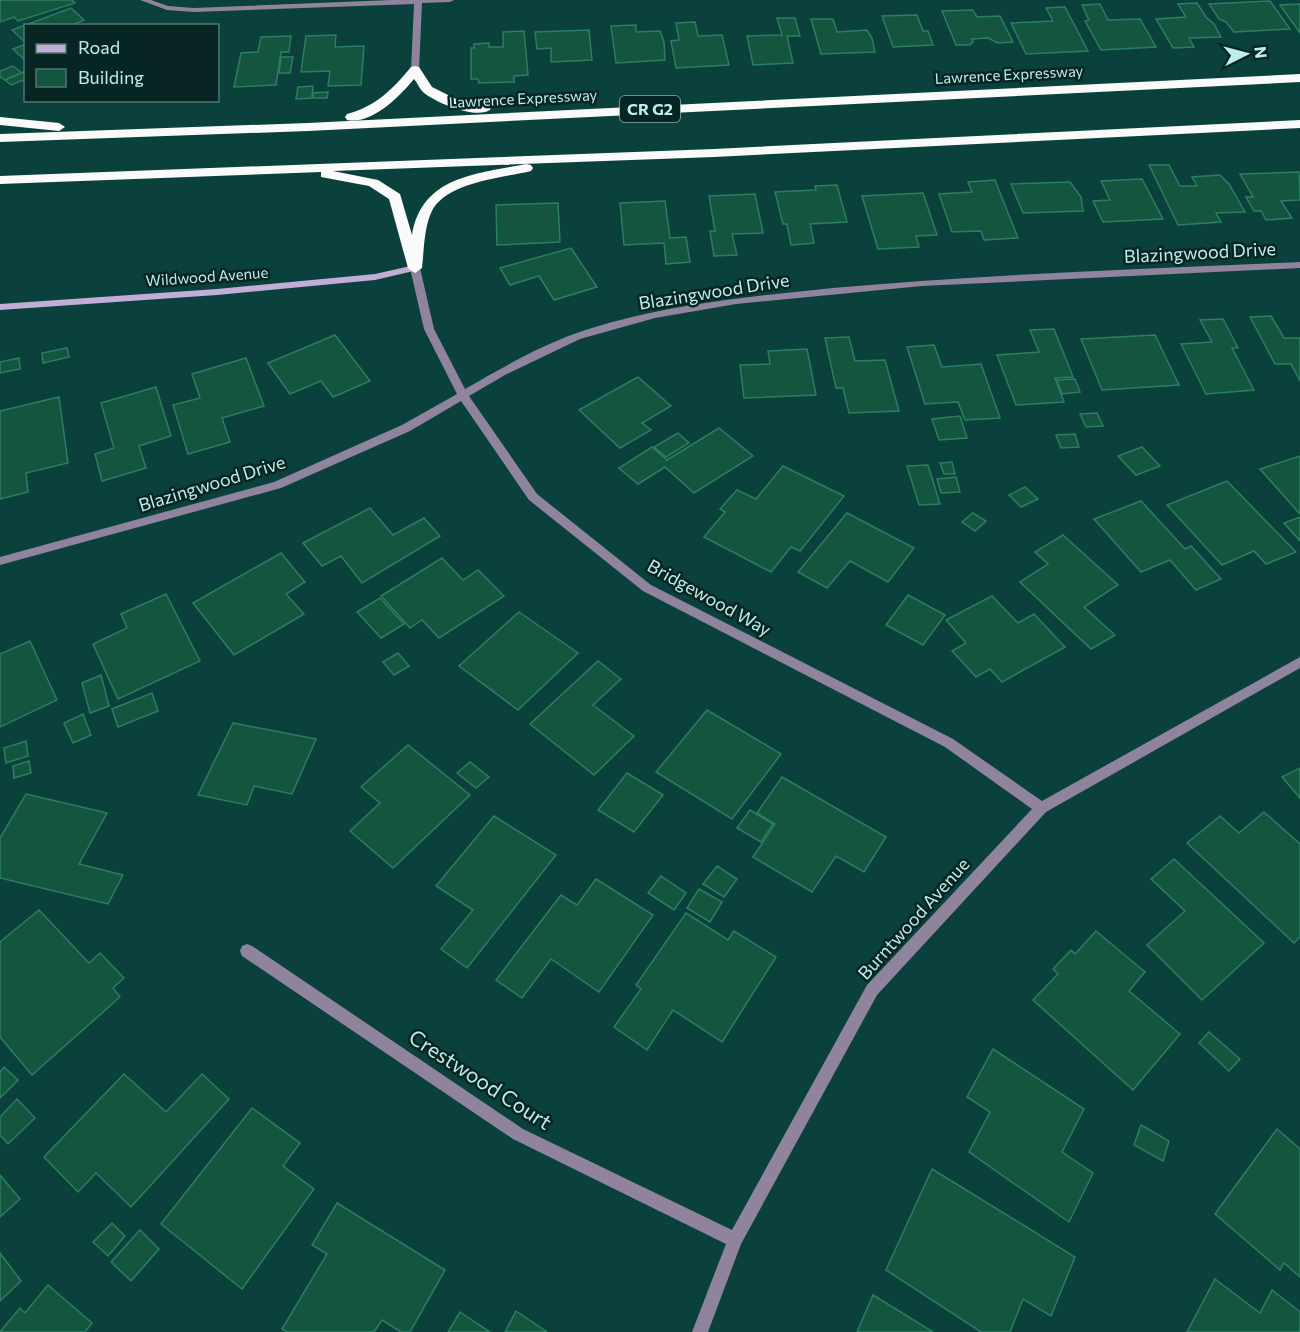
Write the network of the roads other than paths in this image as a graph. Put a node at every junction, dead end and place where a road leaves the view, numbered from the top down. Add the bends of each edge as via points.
1 (144, 0) edge
2 (450, 0) edge
3 (418, 1) edge
4 (416, 70) junction
5 (1300, 78) edge
6 (562, 113) junction
7 (0, 121) edge
8 (1300, 124) edge
9 (308, 127) junction
10 (138, 134) junction
11 (0, 138) edge
12 (569, 158) junction
13 (295, 168) junction
14 (0, 180) edge
15 (1300, 265) edge
16 (415, 268) junction
17 (0, 308) edge
18 (462, 394) junction
19 (0, 561) edge
20 (1300, 662) edge
21 (1041, 808) junction
22 (247, 951) dead end
23 (735, 1240) junction
24 (700, 1332) edge

1 - 3 street via 167,8 194,10
2 - 3 street
3 - 4 street
4 - 6 highway via 427,89 464,108
4 - 9 highway via 397,93 373,111
5 - 6 highway, Lawrence Expressway / CR G2
6 - 9 highway, Lawrence Expressway / CR G2
7 - 10 highway
8 - 12 highway
9 - 10 highway, Lawrence Expressway / CR G2
10 - 11 highway, Lawrence Expressway / CR G2
12 - 13 highway
12 - 16 highway via 475,179 442,192 425,209
13 - 14 highway
13 - 16 highway via 373,183 395,197
15 - 18 street, Blazingwood Drive via 922,283 736,301 655,315 577,337
16 - 17 street, Wildwood Avenue via 375,277
16 - 18 street, Bridgewood Way via 429,329
18 - 19 street, Blazingwood Drive via 406,428 277,485
18 - 21 street, Bridgewood Way via 533,497 647,588 949,743
20 - 21 street, Burntwood Avenue
21 - 23 street, Burntwood Avenue via 872,990
22 - 23 street, Crestwood Court via 518,1134
23 - 24 street, Burntwood Avenue

